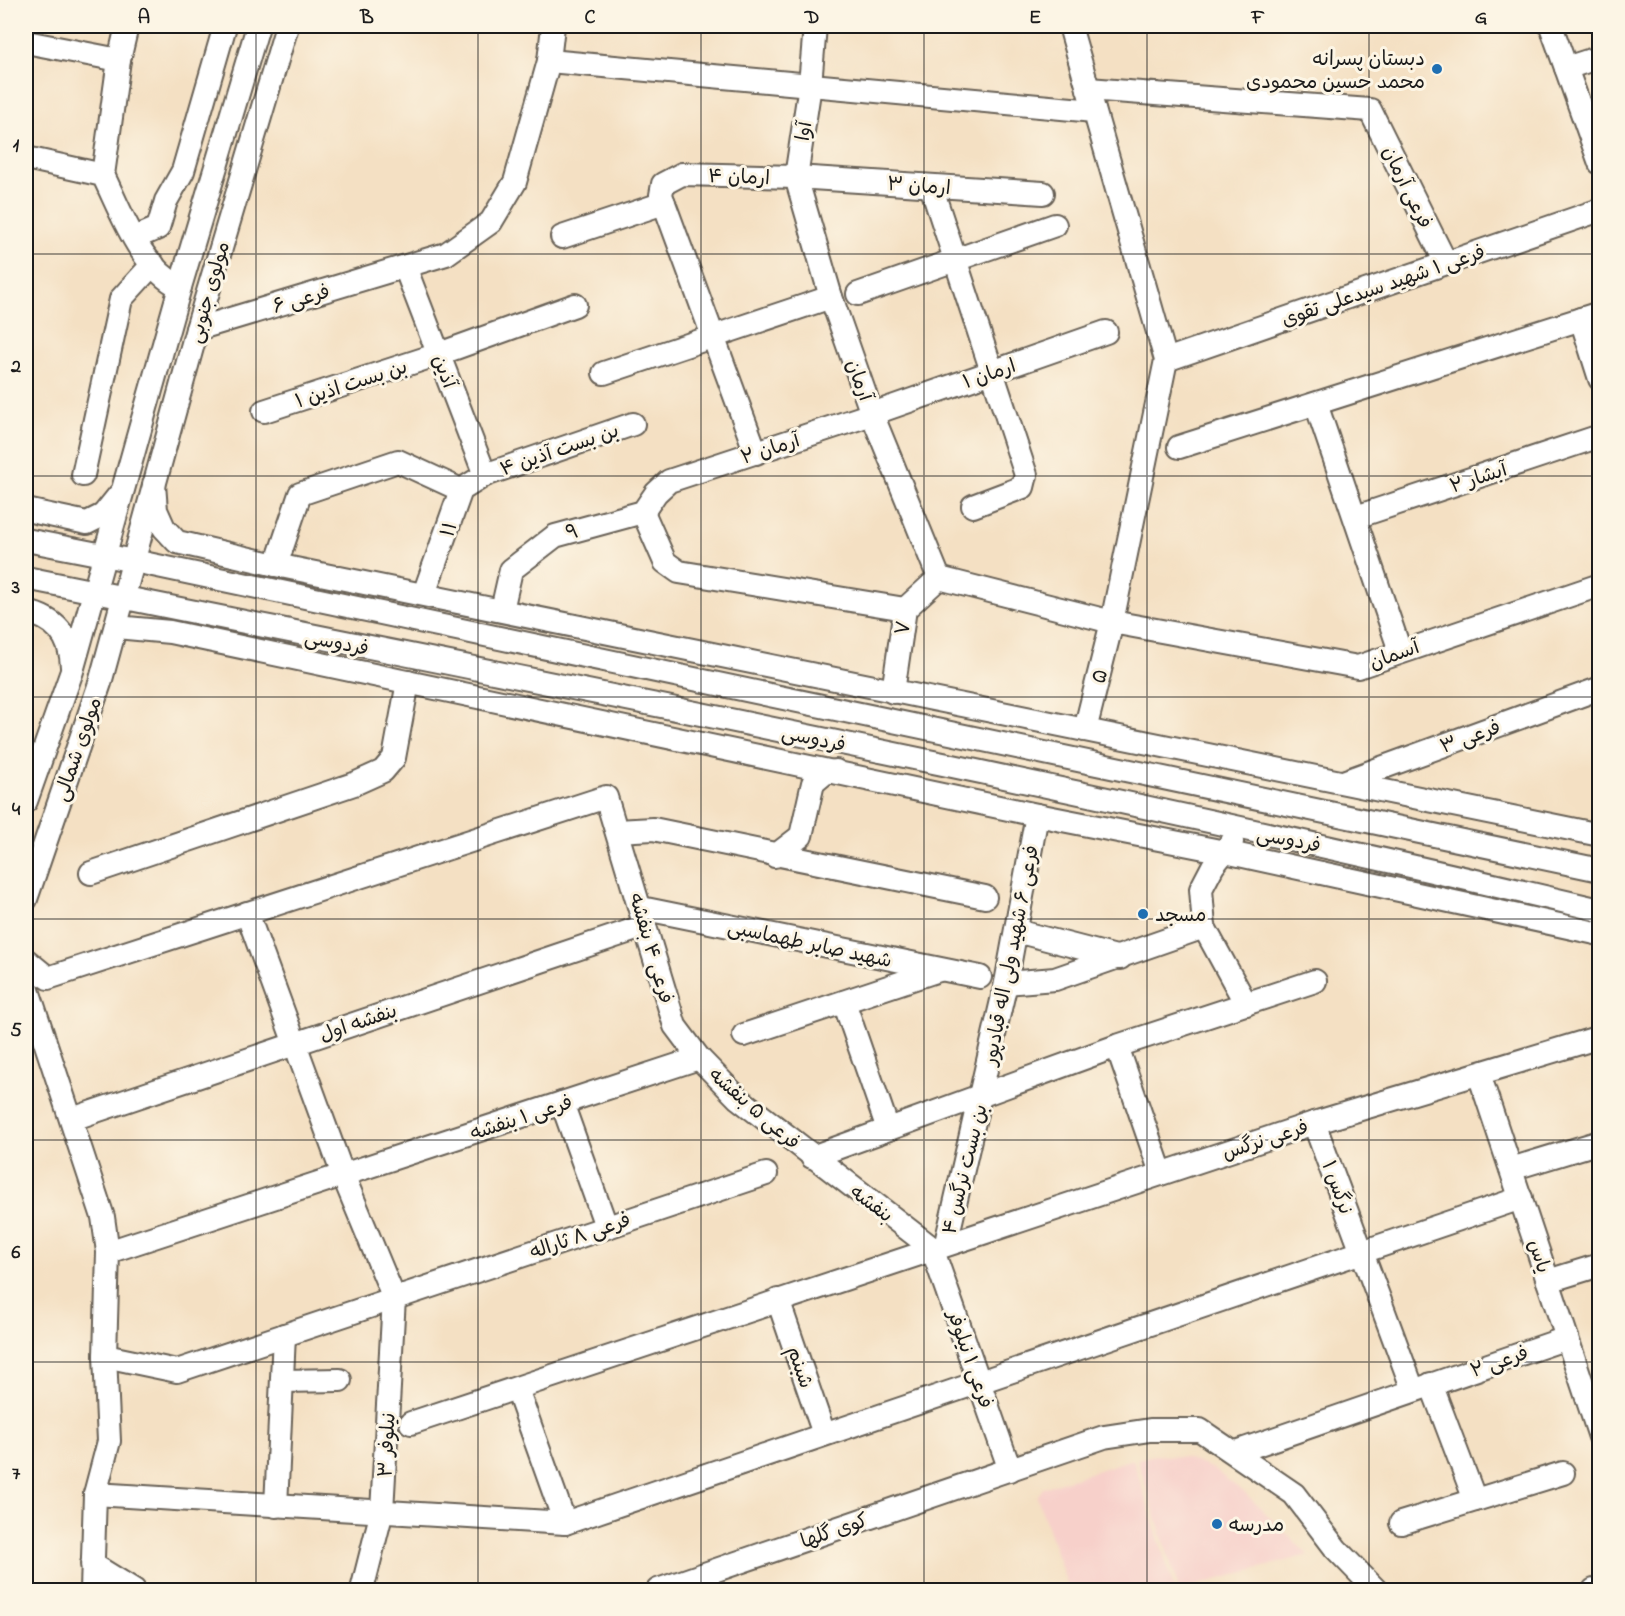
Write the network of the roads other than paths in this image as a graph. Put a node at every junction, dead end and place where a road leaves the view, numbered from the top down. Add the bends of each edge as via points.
1 (127, 26) edge
2 (225, 26) edge
3 (258, 26) edge
4 (287, 26) edge
5 (553, 26) edge
6 (815, 26) edge
7 (1072, 26) edge
8 (1551, 26) edge
9 (26, 42) edge
10 (1599, 57) edge
11 (119, 60) junction
12 (549, 62) junction
13 (1566, 68) junction
14 (810, 85) junction
15 (1088, 89) junction
16 (1094, 111) junction
17 (26, 159) edge
18 (1599, 163) edge
19 (103, 175) junction
20 (796, 177) junction
21 (931, 186) junction
22 (1043, 193) dead end
23 (664, 203) junction
24 (1599, 210) edge
25 (1055, 225) dead end
26 (562, 237) dead end
27 (135, 238) junction
28 (955, 260) junction
29 (1446, 263) junction
30 (153, 264) junction
31 (405, 267) junction
32 (180, 287) junction
33 (858, 294) dead end
34 (831, 297) junction
35 (575, 305) dead end
36 (1590, 316) edge
37 (197, 328) junction
38 (1106, 332) dead end
39 (713, 337) junction
40 (439, 354) junction
41 (1166, 360) junction
42 (991, 372) junction
43 (604, 374) dead end
44 (1599, 379) edge
45 (1316, 404) junction
46 (264, 411) dead end
47 (872, 414) junction
48 (633, 424) dead end
49 (1599, 436) edge
50 (1179, 447) dead end
51 (756, 453) junction
52 (486, 475) junction
53 (83, 476) dead end
54 (154, 484) junction
55 (461, 490) junction
56 (122, 491) junction
57 (973, 506) dead end
58 (26, 510) edge
59 (643, 512) junction
60 (1356, 517) junction
61 (26, 540) edge
62 (106, 556) junction
63 (134, 561) junction
64 (276, 565) junction
65 (26, 578) edge
66 (939, 578) junction
67 (1599, 585) edge
68 (255, 587) junction
69 (95, 592) junction
70 (424, 594) junction
71 (125, 598) junction
72 (173, 608) junction
73 (905, 609) junction
74 (502, 610) junction
75 (26, 612) edge
76 (1112, 621) junction
77 (252, 625) junction
78 (127, 628) junction
79 (108, 648) junction
80 (1400, 651) junction
81 (72, 670) junction
82 (408, 682) junction
83 (1598, 689) dead end
84 (892, 692) junction
85 (1085, 730) junction
86 (957, 769) junction
87 (836, 771) junction
88 (1342, 782) junction
89 (950, 796) junction
90 (26, 801) edge
91 (1036, 815) junction
92 (1242, 829) junction
93 (617, 831) junction
94 (1599, 835) edge
95 (1225, 852) junction
96 (775, 856) junction
97 (1599, 870) edge
98 (92, 873) dead end
99 (26, 895) edge
100 (985, 897) dead end
101 (1599, 910) edge
102 (247, 913) junction
103 (643, 917) junction
104 (1204, 927) junction
105 (1016, 930) junction
106 (1599, 934) edge
107 (1120, 958) junction
108 (26, 960) edge
109 (941, 970) junction
110 (980, 977) dead end
111 (1315, 981) dead end
112 (1006, 983) junction
113 (26, 984) edge
114 (844, 1002) junction
115 (1246, 1004) junction
116 (744, 1035) dead end
117 (1599, 1037) edge
118 (293, 1044) junction
119 (1117, 1046) junction
120 (699, 1058) junction
121 (1479, 1074) junction
122 (982, 1094) junction
123 (562, 1103) junction
124 (72, 1119) junction
125 (1314, 1123) junction
126 (888, 1129) junction
127 (1599, 1142) edge
128 (812, 1157) junction
129 (1511, 1169) junction
130 (1161, 1173) junction
131 (766, 1174) dead end
132 (343, 1175) junction
133 (1521, 1198) junction
134 (606, 1226) junction
135 (939, 1246) junction
136 (1361, 1251) junction
137 (108, 1252) junction
138 (1599, 1265) edge
139 (1548, 1281) junction
140 (394, 1298) junction
141 (778, 1300) junction
142 (284, 1335) junction
143 (1567, 1338) junction
144 (105, 1356) junction
145 (340, 1380) dead end
146 (282, 1381) junction
147 (979, 1381) junction
148 (1422, 1387) junction
149 (517, 1389) junction
150 (411, 1423) dead end
151 (824, 1434) junction
152 (1599, 1437) edge
153 (1236, 1452) junction
154 (1010, 1470) junction
155 (1563, 1473) dead end
156 (95, 1494) junction
157 (1475, 1500) junction
158 (276, 1506) junction
159 (382, 1511) junction
160 (565, 1523) junction
161 (1401, 1523) dead end
162 (92, 1564) junction
163 (92, 1590) edge
164 (134, 1590) edge
165 (362, 1590) edge
166 (658, 1590) edge
167 (1376, 1590) edge
168 (1594, 1590) edge
169 (1599, 1590) edge

1 - 11 street
2 - 27 street via 183,171 166,201 158,228
3 - 32 street, مولوی جنوبی
4 - 37 street, مولوی جنوبی
5 - 12 street, فرعی ۶
6 - 14 street, آوا
7 - 15 street
8 - 13 street
9 - 11 street
10 - 13 street
11 - 19 street
12 - 14 street
12 - 31 street, فرعی ۶ via 514,182 491,222 446,254
13 - 18 street
14 - 16 street
14 - 20 street, آوا
15 - 16 street
15 - 29 street, فرعی آرمان via 1370,110
16 - 41 street
17 - 19 street
19 - 27 street
20 - 21 street, ارمان ۳
20 - 23 street, ارمان ۴ via 682,174 663,184
20 - 34 street, آرمان
21 - 22 street, ارمان ۳
21 - 28 street
23 - 26 street
23 - 39 street
24 - 29 street, فرعی ۱ شهید سیدعلی تقوی
25 - 28 street
27 - 30 street
28 - 33 street
28 - 42 street
29 - 41 street, فرعی ۱ شهید سیدعلی تقوی
30 - 32 street via 164,279
30 - 53 street via 121,299
31 - 37 street, فرعی ۶
31 - 40 street, آذین
32 - 56 street, مولوی جنوبی
34 - 39 street
34 - 47 street, آرمان
35 - 40 street, بن بست اذین ۱
36 - 44 street
36 - 45 street
37 - 54 street, مولوی جنوبی
38 - 42 street, ارمان ۱
39 - 43 street
39 - 51 street
40 - 46 street, بن بست اذین ۱
40 - 52 street, آذین
41 - 76 street, ۵
42 - 47 street, ارمان ۱
42 - 57 street via 1026,475 1023,487 1015,492
45 - 50 street
45 - 60 street
47 - 51 street, آرمان ۲
47 - 66 street, آرمان
48 - 52 street, بن بست آذین ۴
49 - 60 street, آبشار ۲
51 - 59 street, آرمان ۲ via 669,481
52 - 55 street
54 - 63 street, مولوی جنوبی
54 - 64 street via 156,510 164,528 177,542
55 - 64 street via 398,461 300,494
55 - 70 street, ۱۱
56 - 58 street via 103,515 87,523
56 - 62 street, مولوی جنوبی
59 - 73 street via 665,562 679,572
59 - 74 street, ۹ via 555,536 511,570
60 - 80 street
61 - 62 street, فردوسی
62 - 63 street, فردوسی
62 - 69 street, مولوی شمالی
63 - 68 street, فردوسی
63 - 71 street, مولوی جنوبی
64 - 70 street
65 - 69 street, فردوسی
66 - 73 street, ۷
66 - 76 street, آسمان
67 - 80 street, آسمان
68 - 77 street via 241,602 243,617
68 - 97 street, فردوسی
69 - 71 street, فردوسی
69 - 81 street, مولوی شمالی
70 - 74 street
71 - 72 street, فردوسی
71 - 79 street, مولوی شمالی
72 - 77 street, فردوسی
72 - 78 street via 145,616
73 - 84 street, ۷
74 - 84 street
75 - 81 street via 48,619 61,631 70,648
76 - 80 street, آسمان via 1358,667
76 - 85 street, ۵
77 - 86 street, فردوسی via 598,692
78 - 79 street
78 - 82 street via 170,632
79 - 99 street, مولوی شمالی via 100,683
81 - 90 street, مولوی شمالی
82 - 87 street
82 - 98 street via 394,758 382,771
83 - 88 street, فرعی ۳
84 - 85 street
85 - 88 street
86 - 89 street
86 - 92 street, فردوسی
87 - 89 street
87 - 96 street via 825,773 813,783 801,836
88 - 94 street
89 - 91 street
91 - 95 street
91 - 105 street, فرعی ۶ شهید ولی اله قبادپور
92 - 95 street
92 - 101 street, فردوسی
93 - 96 street via 653,829
93 - 102 street, فرعی ۴ بنفشه via 606,797
93 - 103 street, فرعی ۴ بنفشه
95 - 104 street via 1201,889
95 - 106 street
96 - 100 street
102 - 108 street via 48,978
102 - 118 street
103 - 109 street, شهید صابر طهماسبی
103 - 118 street, بنفشه اول
103 - 120 street, فرعی ۴ بنفشه via 675,1026
104 - 107 street
104 - 115 street
105 - 107 street
105 - 112 street, فرعی ۶ شهید ولی اله قبادپور
107 - 112 street via 1055,979
109 - 110 street, شهید صابر طهماسبی
109 - 114 street
111 - 115 street
112 - 122 street, فرعی ۶ شهید ولی اله قبادپور
113 - 124 street
114 - 116 street
114 - 126 street
115 - 119 street
117 - 121 street, فرعی نرگس
118 - 124 street, بنفشه اول
118 - 132 street
119 - 122 street
119 - 130 street
120 - 123 street, فرعی ۱ بنفشه
120 - 128 street, فرعی ۵ بنفشه via 738,1098
121 - 125 street, فرعی نرگس
121 - 129 street, یاس
122 - 126 street
122 - 135 street, بن بست نرگس ۴
123 - 132 street, فرعی ۱ بنفشه
123 - 134 street
124 - 137 street via 103,1216
125 - 130 street, فرعی نرگس
125 - 136 street, نرگس ۱
126 - 128 street
127 - 129 street
128 - 135 street, بنفشه
129 - 133 street, یاس
130 - 135 street, فرعی نرگس
131 - 134 street, فرعی ۸ ثاراله
132 - 137 street, فرعی ۱ بنفشه
132 - 140 street
133 - 136 street
133 - 139 street, یاس
134 - 140 street, فرعی ۸ ثاراله
135 - 141 street, فرعی نرگس
135 - 147 street, فرعی ۱ نیلوفر
136 - 147 street
136 - 148 street, نرگس ۱
137 - 144 street
138 - 139 street
139 - 143 street, یاس
140 - 142 street, فرعی ۸ ثاراله
140 - 159 street, نیلوفر ۳
141 - 149 street, فرعی نرگس
141 - 151 street, شبنم
142 - 144 street, فرعی ۸ ثاراله via 177,1371
142 - 146 street
143 - 148 street, فرعی ۲
143 - 152 street, یاس
144 - 156 street via 109,1441
145 - 146 street
146 - 158 street
147 - 151 street
147 - 154 street, فرعی ۱ نیلوفر
148 - 153 street, فرعی ۲
148 - 157 street, نرگس ۱
149 - 150 street, فرعی نرگس
149 - 160 street
151 - 160 street
153 - 154 street, کوی گلها via 1200,1430 1150,1430 1104,1437
153 - 167 street, کوی گلها via 1294,1494 1336,1549
154 - 166 street, کوی گلها
155 - 157 street
156 - 158 street
156 - 162 street
157 - 161 street
158 - 159 street
159 - 160 street
159 - 165 street, نیلوفر ۳
162 - 163 street
162 - 164 street
168 - 169 street

